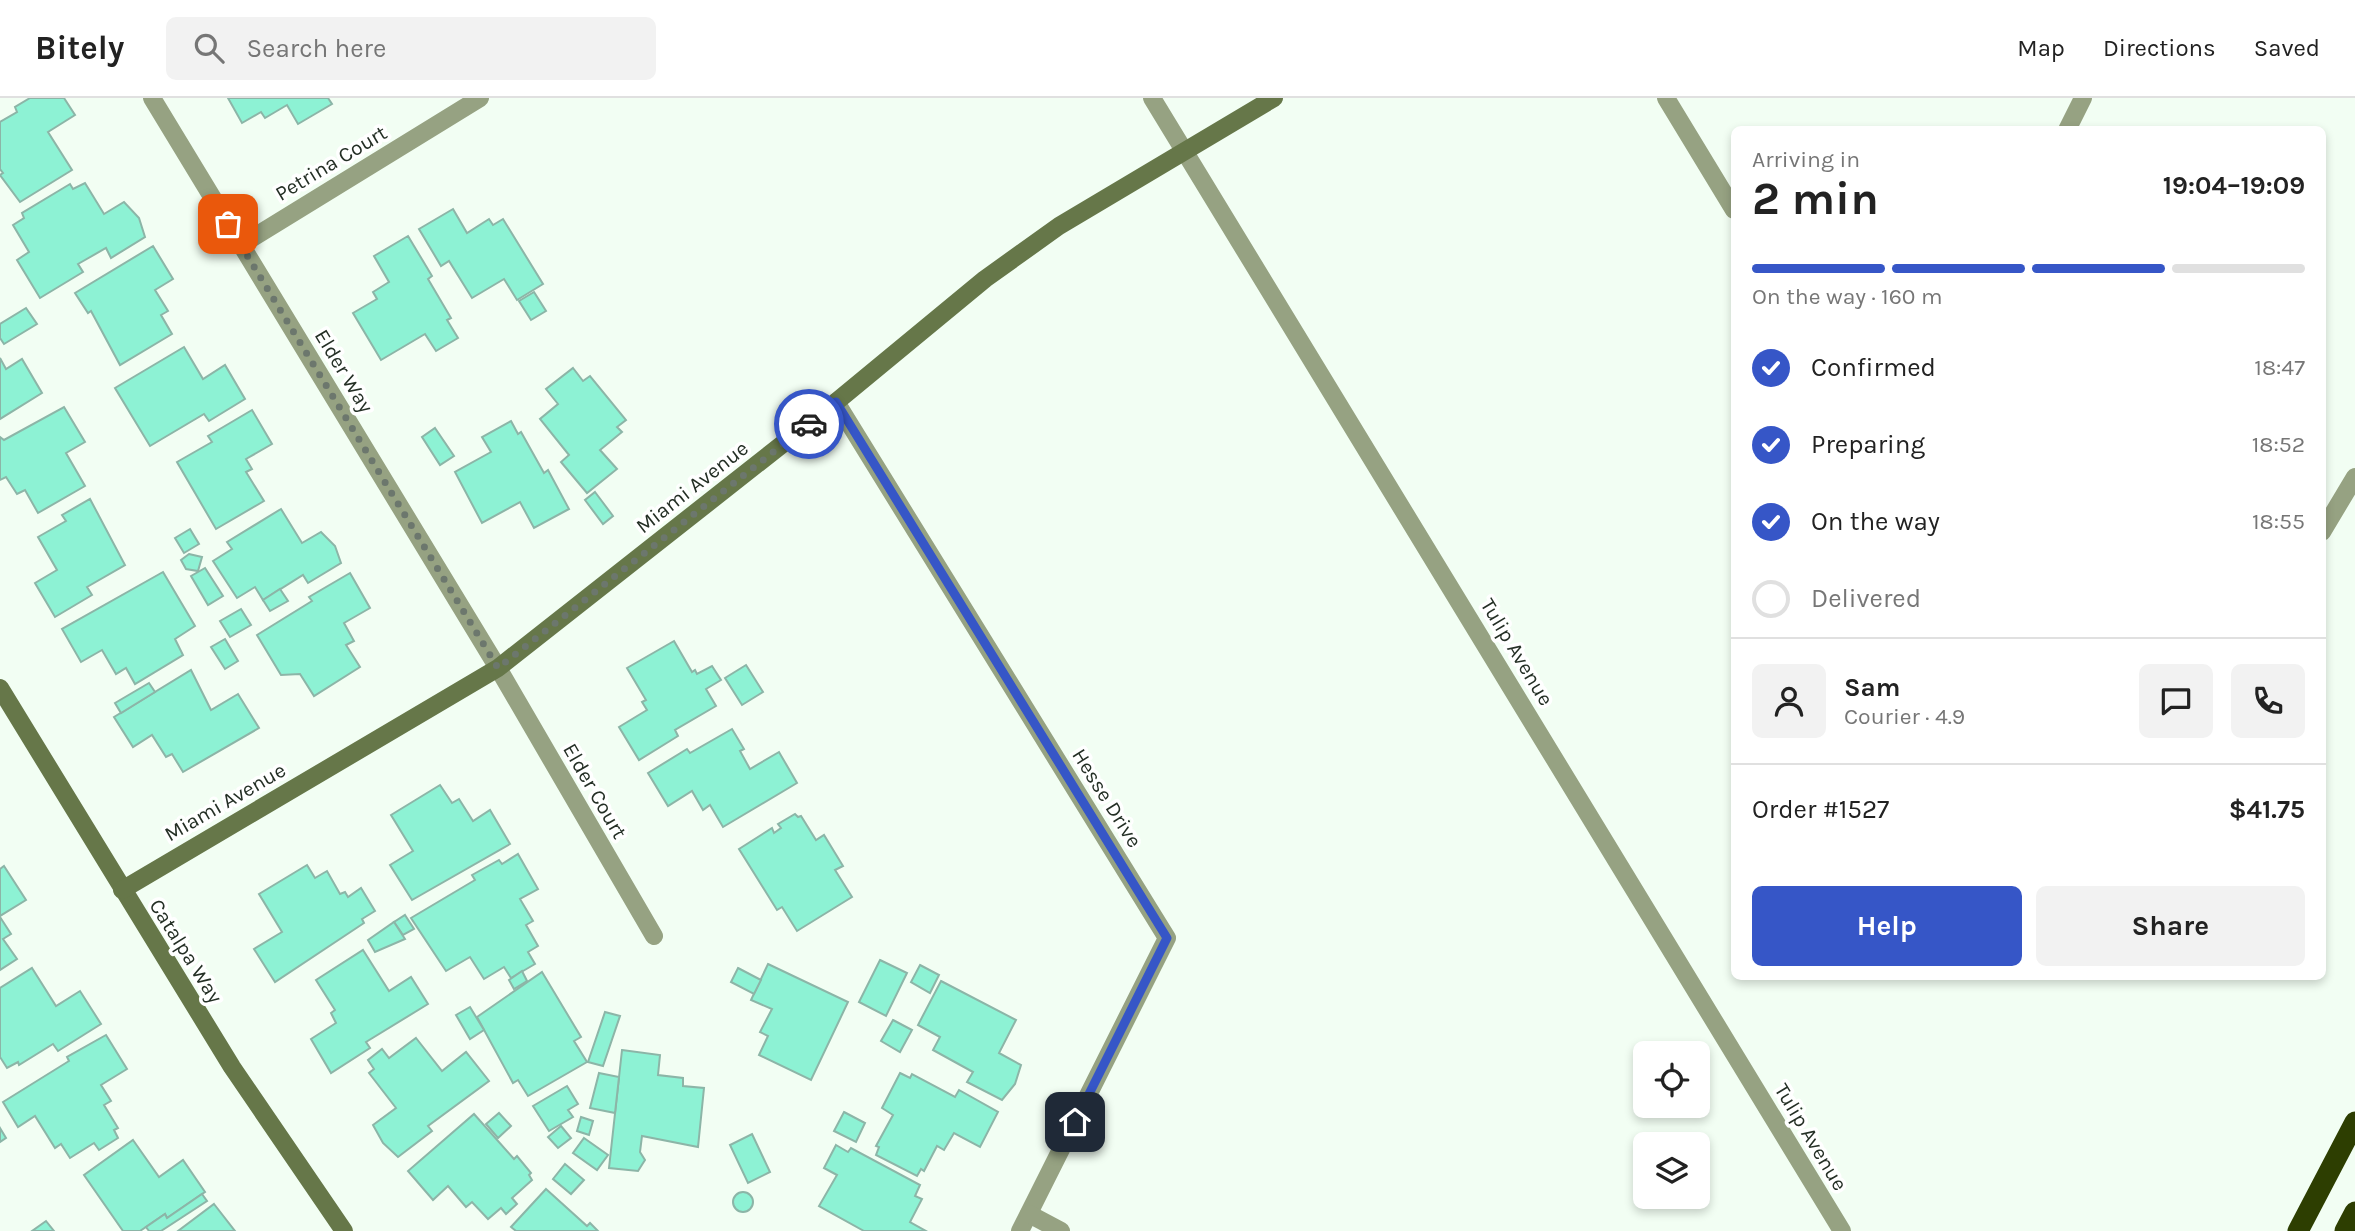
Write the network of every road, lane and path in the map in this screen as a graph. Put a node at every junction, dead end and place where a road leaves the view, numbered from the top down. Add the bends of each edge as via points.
1 (152, 98) edge
2 (480, 98) edge
3 (1152, 98) edge
4 (1274, 98) edge
5 (1666, 98) edge
6 (2083, 98) edge
7 (2069, 126) edge
8 (1186, 151) junction
9 (1731, 205) edge
10 (241, 245) junction
11 (836, 402) junction
12 (2355, 477) edge
13 (2326, 525) edge
14 (498, 668) junction
15 (0, 688) edge
16 (122, 890) junction
17 (654, 936) dead end
18 (2355, 1122) edge
19 (2355, 1212) edge
20 (1029, 1214) junction
21 (344, 1231) edge
22 (1020, 1231) edge
23 (1061, 1231) edge
24 (1842, 1231) edge
25 (2298, 1231) edge
26 (2345, 1231) edge

1 - 10 street, Elder Way
2 - 10 street, Petrina Court
3 - 8 street, Tulip Avenue
4 - 8 street, Miami Avenue
5 - 9 street
6 - 7 street
8 - 11 street, Miami Avenue via 1059,226 985,279
8 - 24 street, Tulip Avenue
10 - 14 street, Elder Way
11 - 14 street, Miami Avenue
11 - 20 street, Hesse Drive via 1167,938
12 - 13 street
14 - 16 street, Miami Avenue
14 - 17 street, Elder Court
15 - 16 street, Catalpa Way
16 - 21 street, Catalpa Way via 232,1067
18 - 25 highway
19 - 26 highway
20 - 22 street, Hesse Drive
20 - 23 street

